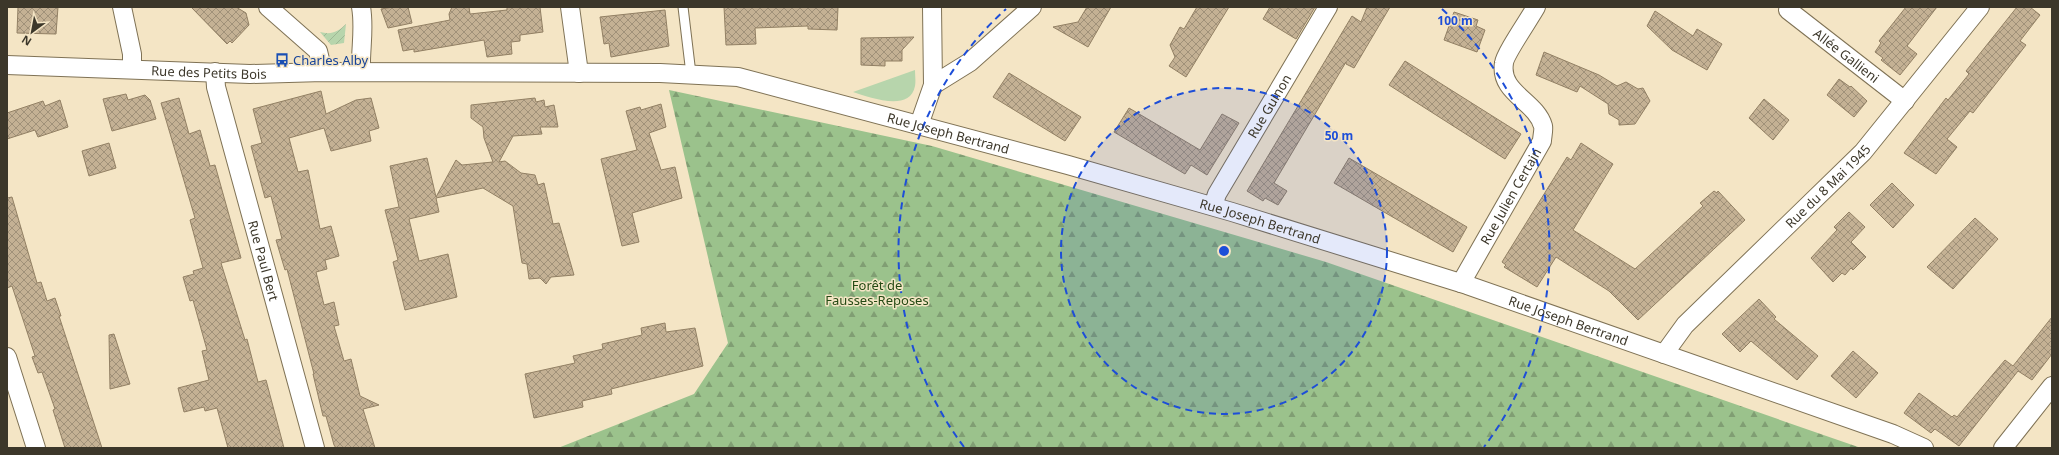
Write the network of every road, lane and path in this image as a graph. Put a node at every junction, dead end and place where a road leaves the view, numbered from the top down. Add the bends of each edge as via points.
1 (122, 7) edge
2 (268, 7) edge
3 (361, 7) edge
4 (570, 7) edge
5 (683, 7) edge
6 (932, 7) edge
7 (1032, 7) edge
8 (1328, 7) edge
9 (1536, 7) edge
10 (1980, 7) edge
11 (1788, 10) dead end
12 (7, 65) edge
13 (132, 68) junction
14 (216, 72) junction
15 (323, 72) junction
16 (361, 72) junction
17 (579, 73) junction
18 (691, 74) junction
19 (933, 85) junction
20 (1905, 101) junction
21 (919, 125) junction
22 (1213, 206) junction
23 (1461, 283) junction
24 (1664, 354) junction
25 (7, 357) edge
26 (2052, 386) edge
27 (36, 448) edge
28 (314, 448) edge
29 (1924, 448) edge
30 (2003, 448) edge

1 - 13 street via 132,54
2 - 15 street via 318,51
3 - 16 street via 364,25
4 - 17 street
5 - 18 lane
6 - 19 street
7 - 19 street via 970,62
8 - 22 street, Rue Guinon via 1228,175
9 - 23 street, Rue Julien Certain via 1504,62 1503,77 1511,89 1539,117 1543,127 1542,141
10 - 20 street, Rue du 8 Mai 1945
11 - 20 street, Allée Gallieni
12 - 13 street, Rue des Petits Bois
13 - 14 street, Rue des Petits Bois
14 - 15 street, Rue des Petits Bois
14 - 28 street, Rue Paul Bert via 216,86
15 - 16 street, Rue des Petits Bois
16 - 17 street, Rue des Petits Bois
17 - 18 street, Rue Joseph Bertrand
18 - 21 street, Rue Joseph Bertrand via 738,77
19 - 21 street
20 - 24 street, Rue du 8 Mai 1945 via 1863,152 1685,325
21 - 22 street, Rue Joseph Bertrand
22 - 23 street, Rue Joseph Bertrand
23 - 24 street, Rue Joseph Bertrand
24 - 29 street, Rue Joseph Bertrand via 1893,434
25 - 27 street
26 - 30 street

